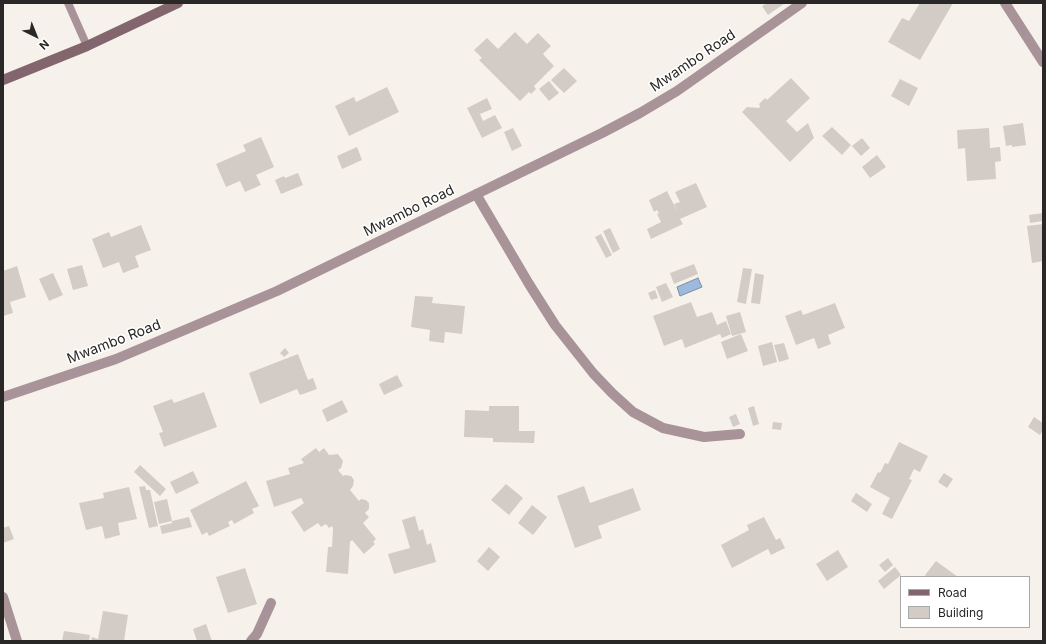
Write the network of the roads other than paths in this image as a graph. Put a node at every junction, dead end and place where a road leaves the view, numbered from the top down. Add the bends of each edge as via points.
1 (68, 3) edge
2 (178, 3) edge
3 (802, 3) edge
4 (1005, 3) edge
5 (86, 46) junction
6 (1043, 62) edge
7 (3, 80) edge
8 (476, 194) junction
9 (3, 397) edge
10 (740, 434) dead end
11 (3, 597) edge
12 (271, 603) dead end
13 (17, 641) edge
14 (251, 641) edge

1 - 5 lane
2 - 5 main road
3 - 8 street, Mwambo Road via 677,91 640,113
4 - 6 street
5 - 7 main road
8 - 9 street, Mwambo Road via 277,291 116,359
8 - 10 street via 555,325 612,393 633,412 662,428 704,437
11 - 13 street
12 - 14 street via 257,634

